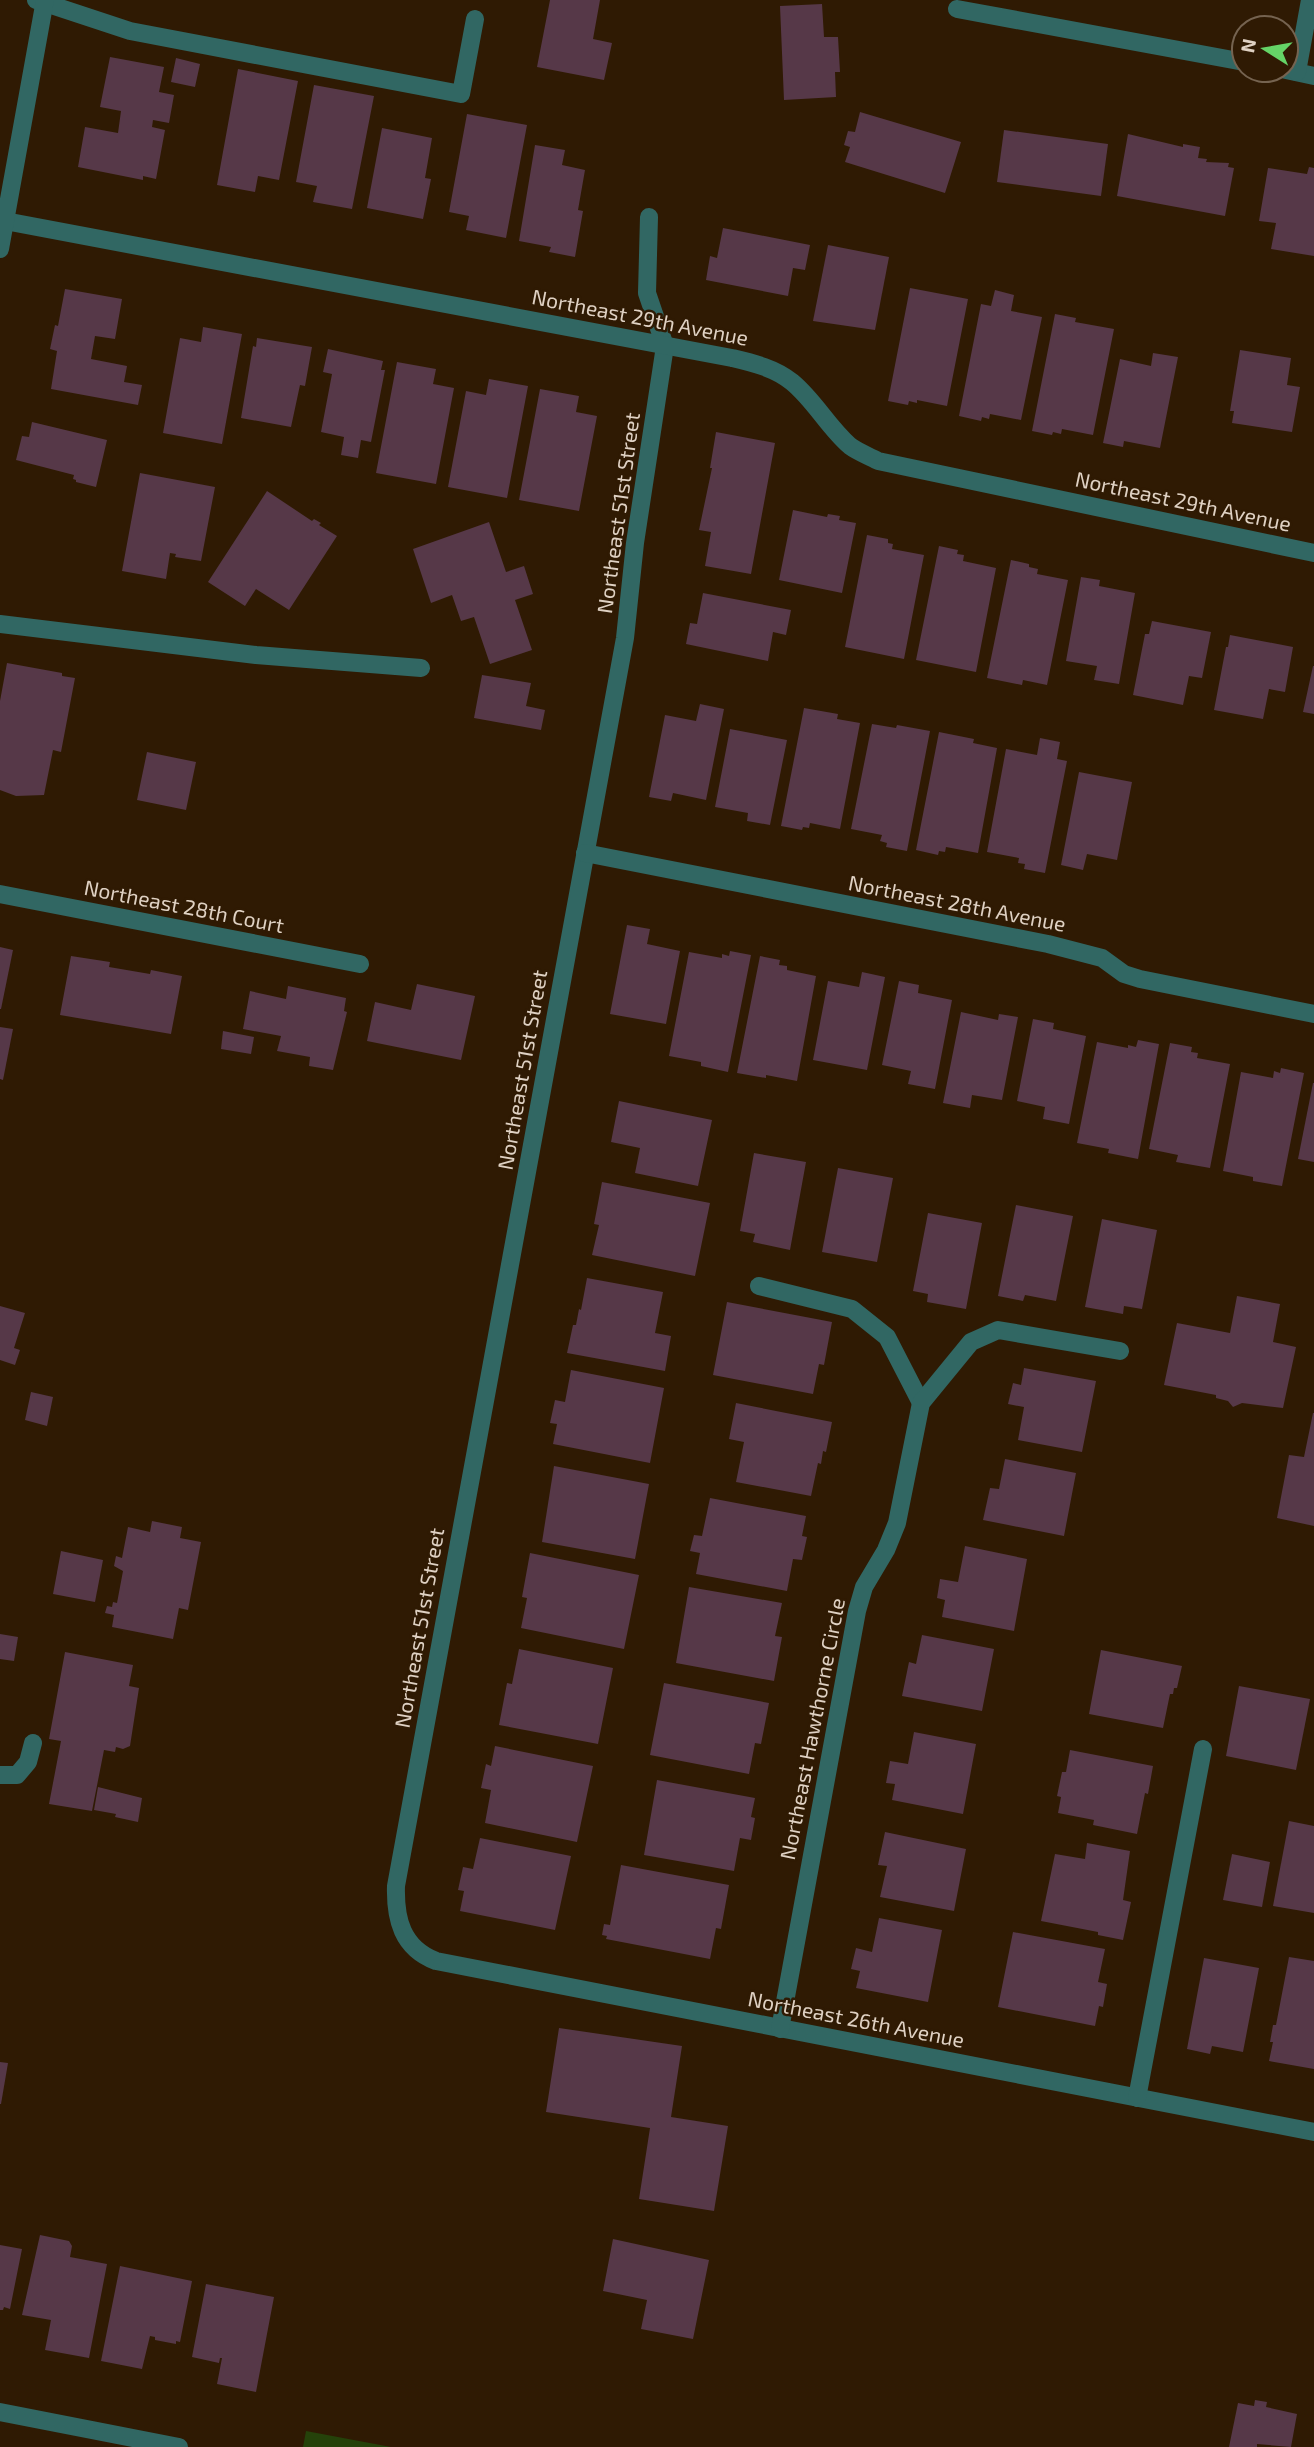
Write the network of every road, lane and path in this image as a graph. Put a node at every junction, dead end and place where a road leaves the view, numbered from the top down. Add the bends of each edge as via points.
1 (1310, 0) edge
2 (42, 1) edge
3 (957, 9) dead end
4 (475, 19) dead end
5 (1230, 59) edge
6 (1300, 65) edge
7 (649, 217) dead end
8 (5, 221) junction
9 (0, 249) edge
10 (665, 346) junction
11 (1314, 553) edge
12 (0, 624) edge
13 (421, 668) dead end
14 (585, 853) junction
15 (0, 894) edge
16 (360, 964) dead end
17 (1314, 1014) edge
18 (759, 1286) dead end
19 (1120, 1351) dead end
20 (921, 1404) junction
21 (33, 1743) dead end
22 (1203, 1749) dead end
23 (0, 1775) edge
24 (402, 1931) joint
25 (780, 2029) junction
26 (1137, 2098) junction
27 (1314, 2132) edge
28 (0, 2412) edge
29 (179, 2447) edge

1 - 6 street
2 - 4 street via 130,32 461,94
2 - 8 street
3 - 5 street
7 - 10 street, Northeast 51st Street via 647,292
8 - 9 street
8 - 10 street, Northeast 29th Avenue
10 - 11 street, Northeast 29th Avenue via 763,366 790,380 852,447 878,461
10 - 14 street, Northeast 51st Street via 625,638
12 - 13 street via 256,655
14 - 17 street, Northeast 28th Avenue via 1048,944 1102,958 1124,974 1154,983
14 - 24 street, Northeast 51st Street via 396,1886
15 - 16 street, Northeast 28th Court
18 - 20 street via 852,1309 887,1337
19 - 20 street via 998,1330 971,1342
20 - 25 street, Northeast Hawthorne Circle via 897,1523 864,1587 857,1611
21 - 23 street via 28,1762 17,1775
22 - 26 street
24 - 25 street, Northeast 26th Avenue via 419,1952 436,1961
25 - 26 street, Northeast 26th Avenue
26 - 27 street, Northeast 26th Avenue
28 - 29 street

